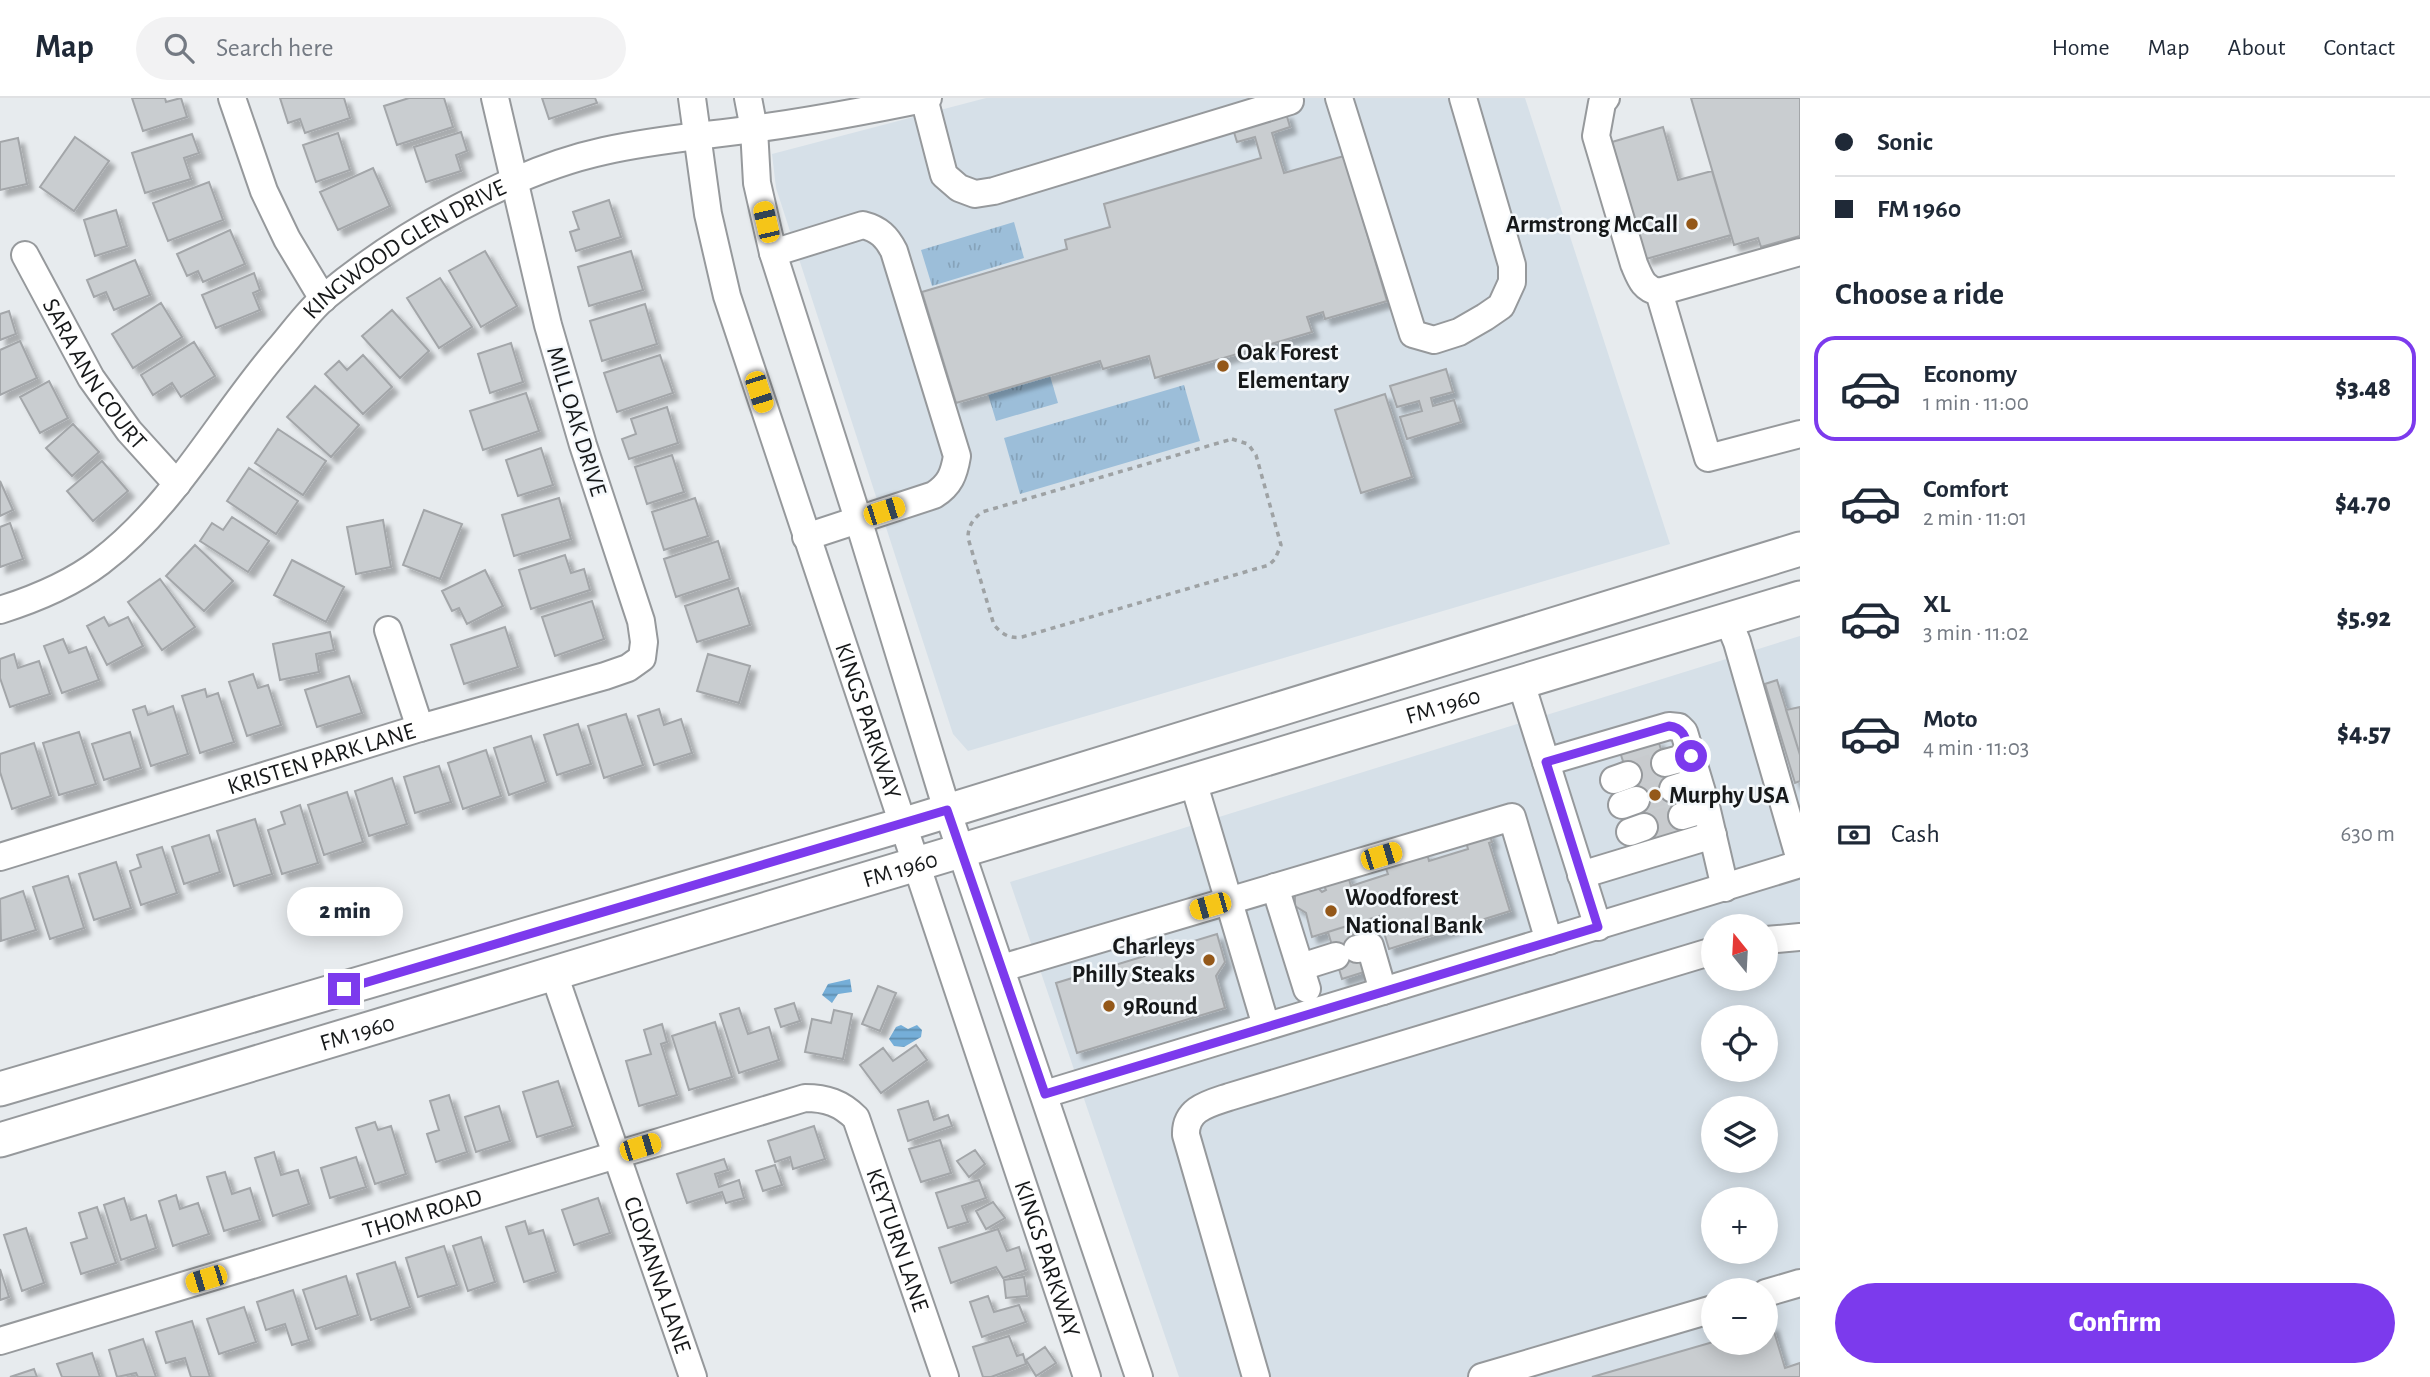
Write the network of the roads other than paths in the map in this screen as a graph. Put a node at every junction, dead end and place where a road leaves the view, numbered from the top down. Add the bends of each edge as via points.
1 (232, 98) edge
2 (495, 98) edge
3 (692, 98) edge
4 (748, 98) edge
5 (925, 98) edge
6 (1289, 98) edge
7 (1339, 98) edge
8 (1463, 98) edge
9 (1606, 98) edge
10 (754, 129) junction
11 (696, 136) junction
12 (516, 181) junction
13 (1800, 252) edge
14 (773, 253) junction
15 (25, 255) dead end
16 (1660, 292) junction
17 (323, 299) junction
18 (1800, 434) edge
19 (177, 484) junction
20 (858, 519) junction
21 (806, 537) junction
22 (1800, 549) edge
23 (1798, 606) edge
24 (0, 610) edge
25 (1728, 620) junction
26 (388, 630) dead end
27 (642, 658) joint
28 (1521, 683) junction
29 (420, 728) junction
30 (1691, 756) junction
31 (1546, 762) junction
32 (1665, 763) tunnel mouth
33 (1193, 781) junction
34 (1698, 781) junction
35 (1673, 789) tunnel mouth
36 (947, 810) junction
37 (902, 825) junction
38 (1796, 828) edge
39 (1713, 835) junction
40 (961, 850) junction
41 (0, 857) edge
42 (1800, 862) edge
43 (915, 864) junction
44 (1581, 875) junction
45 (1275, 887) junction
46 (1725, 888) junction
47 (1228, 901) junction
48 (1598, 927) junction
49 (1800, 937) edge
50 (1778, 939) edge
51 (1549, 941) junction
52 (1701, 955) edge
53 (1002, 968) junction
54 (554, 974) junction
55 (1383, 991) junction
56 (1266, 1027) junction
57 (0, 1089) edge
58 (1045, 1094) junction
59 (843, 1105) joint
60 (0, 1140) edge
61 (617, 1155) junction
62 (1800, 1283) edge
63 (1778, 1289) edge
64 (1701, 1312) edge
65 (0, 1341) edge
66 (689, 1376) edge
67 (944, 1377) edge
68 (1087, 1377) edge
69 (1139, 1377) edge
70 (1256, 1377) edge
71 (1482, 1377) edge

1 - 17 street via 264,191
2 - 12 street, MILL OAK DRIVE
3 - 11 street, KINGS PARKWAY
4 - 10 street, KINGS PARKWAY
5 - 6 street via 944,175 975,194
5 - 10 street, KINGWOOD GLEN DRIVE
7 - 8 street via 1413,334 1434,340 1459,332 1501,306 1512,282 1512,265
9 - 16 street via 1596,136 1634,264 1649,290
10 - 11 street, KINGWOOD GLEN DRIVE
10 - 14 street, KINGS PARKWAY via 757,183
11 - 12 street, KINGWOOD GLEN DRIVE via 604,151
11 - 21 street, KINGS PARKWAY via 727,296
12 - 17 street, KINGWOOD GLEN DRIVE via 402,241
12 - 27 street, MILL OAK DRIVE via 548,325 641,621
13 - 16 street
14 - 20 street, KINGS PARKWAY
14 - 20 street via 863,225 881,233 894,251 957,456 944,489
15 - 19 street, SARA ANN COURT via 91,378 129,431
16 - 18 street via 1708,458
17 - 19 street, KINGWOOD GLEN DRIVE via 253,380
19 - 24 street, KINGWOOD GLEN DRIVE via 99,563 64,585
20 - 21 street
20 - 36 street, KINGS PARKWAY
21 - 37 street, KINGS PARKWAY
22 - 36 main road, FM 1960 / FM 1960
23 - 25 main road, FM 1960 / FM 1960
25 - 28 main road, FM 1960 / FM 1960
25 - 38 street
26 - 29 street
27 - 29 street, KRISTEN PARK LANE via 605,676
28 - 31 street
28 - 33 main road, FM 1960 / FM 1960
29 - 41 street, KRISTEN PARK LANE
30 - 31 street via 1684,732 1669,726
30 - 32 street
30 - 34 street
31 - 44 street
33 - 40 main road, FM 1960 / FM 1960
33 - 47 street
34 - 35 street
34 - 39 street via 1694,812
36 - 37 main road, FM 1960 / FM 1960
36 - 40 street, KINGS PARKWAY
37 - 43 street, KINGS PARKWAY
37 - 57 main road, FM 1960 / FM 1960
38 - 42 street
39 - 44 street
39 - 46 street
40 - 43 main road, FM 1960 / FM 1960
40 - 53 street, KINGS PARKWAY
42 - 46 street
43 - 54 main road, FM 1960 / FM 1960
43 - 68 street, KINGS PARKWAY
44 - 48 street
45 - 47 street
45 - 51 street via 1513,817
45 - 55 street via 1304,978 1346,953 1370,946
46 - 48 street
47 - 53 street
47 - 56 street
48 - 51 street
49 - 50 street
51 - 55 street
52 - 70 street via 1195,1111 1186,1125 1186,1135
53 - 58 street, KINGS PARKWAY
54 - 60 main road, FM 1960 / FM 1960
54 - 61 street, CLOYANNA LANE
55 - 56 street
56 - 58 street
58 - 69 street, KINGS PARKWAY
59 - 61 street, THOM ROAD via 805,1097
59 - 67 street, KEYTURN LANE via 856,1118
61 - 65 street, THOM ROAD
61 - 66 street, CLOYANNA LANE
62 - 63 street
64 - 71 street

